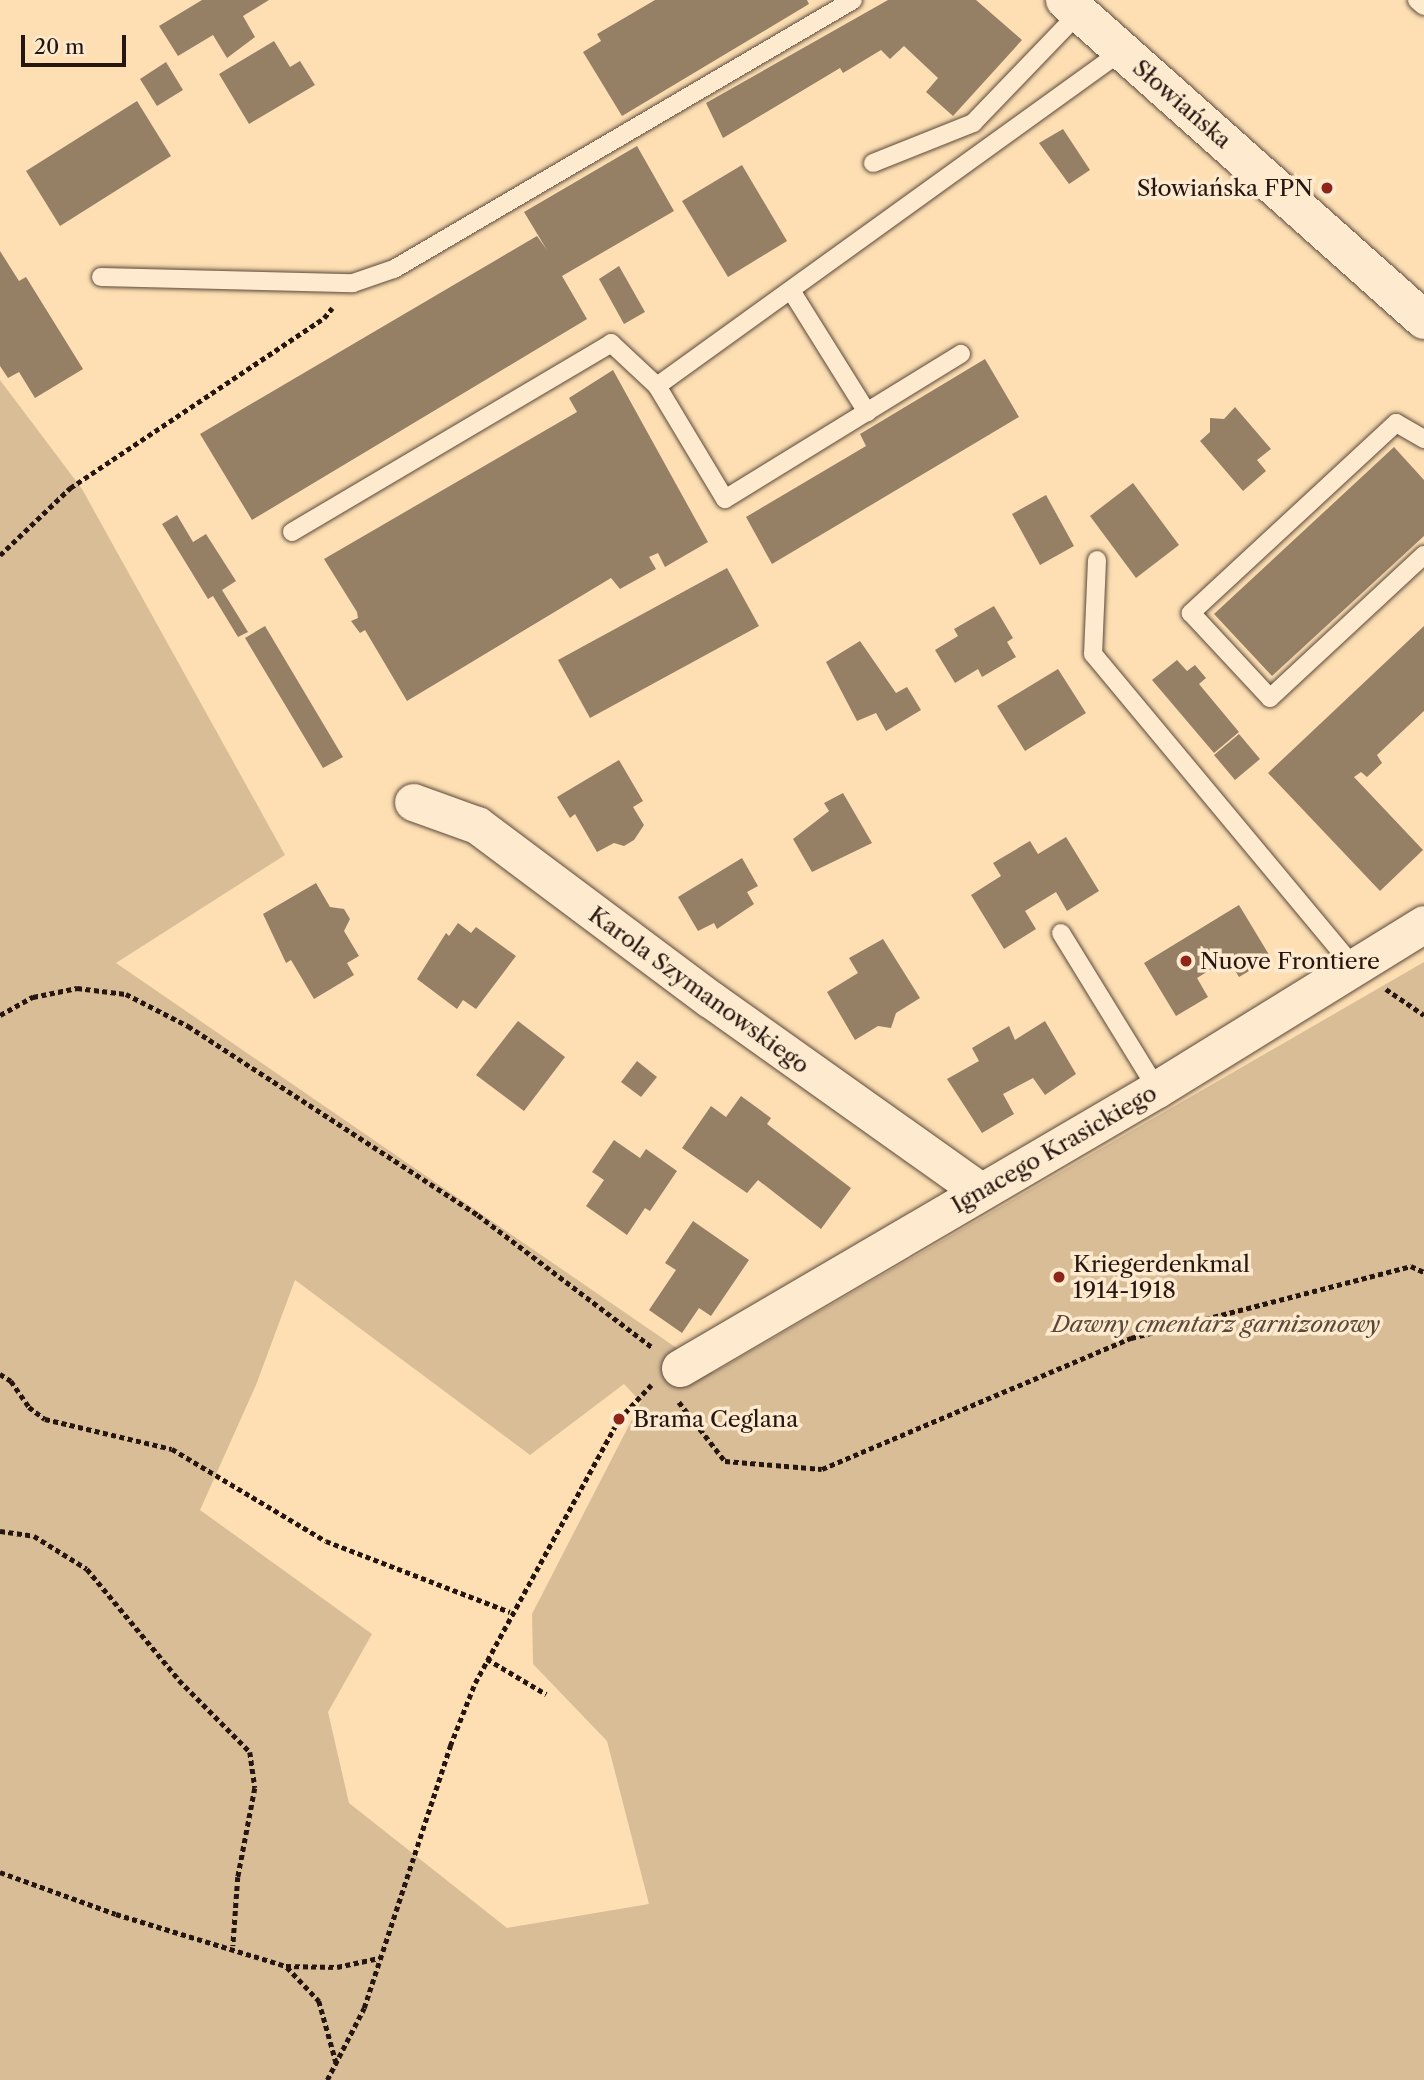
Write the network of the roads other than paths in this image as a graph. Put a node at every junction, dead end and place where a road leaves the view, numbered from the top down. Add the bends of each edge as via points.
1 (853, 0) edge
2 (1417, 0) edge
3 (1072, 6) edge
4 (1424, 6) edge
5 (1122, 51) junction
6 (873, 163) dead end
7 (101, 277) dead end
8 (792, 292) junction
9 (1424, 320) edge
10 (961, 354) dead end
11 (657, 386) junction
12 (867, 412) junction
13 (1424, 439) edge
14 (292, 532) dead end
15 (1424, 555) edge
16 (1097, 560) dead end
17 (413, 802) dead end
18 (1424, 924) edge
19 (1061, 933) dead end
20 (1354, 967) junction
21 (1157, 1089) junction
22 (979, 1190) junction
23 (670, 1373) road end

1 - 7 lane via 394,269 353,283
2 - 4 lane
3 - 5 street, Słowiańska
3 - 6 lane via 973,122
5 - 8 lane
5 - 9 street, Słowiańska
8 - 11 lane
8 - 12 lane
10 - 12 lane
11 - 12 lane via 725,499
11 - 14 lane via 611,343
13 - 15 lane via 1396,423 1191,613 1270,698
16 - 20 lane via 1093,654
17 - 22 street, Karola Szymanowskiego via 477,825 710,999
18 - 20 street, Ignacego Krasickiego
19 - 21 lane
20 - 21 street, Ignacego Krasickiego
21 - 22 street, Ignacego Krasickiego
22 - 23 street, Ignacego Krasickiego

